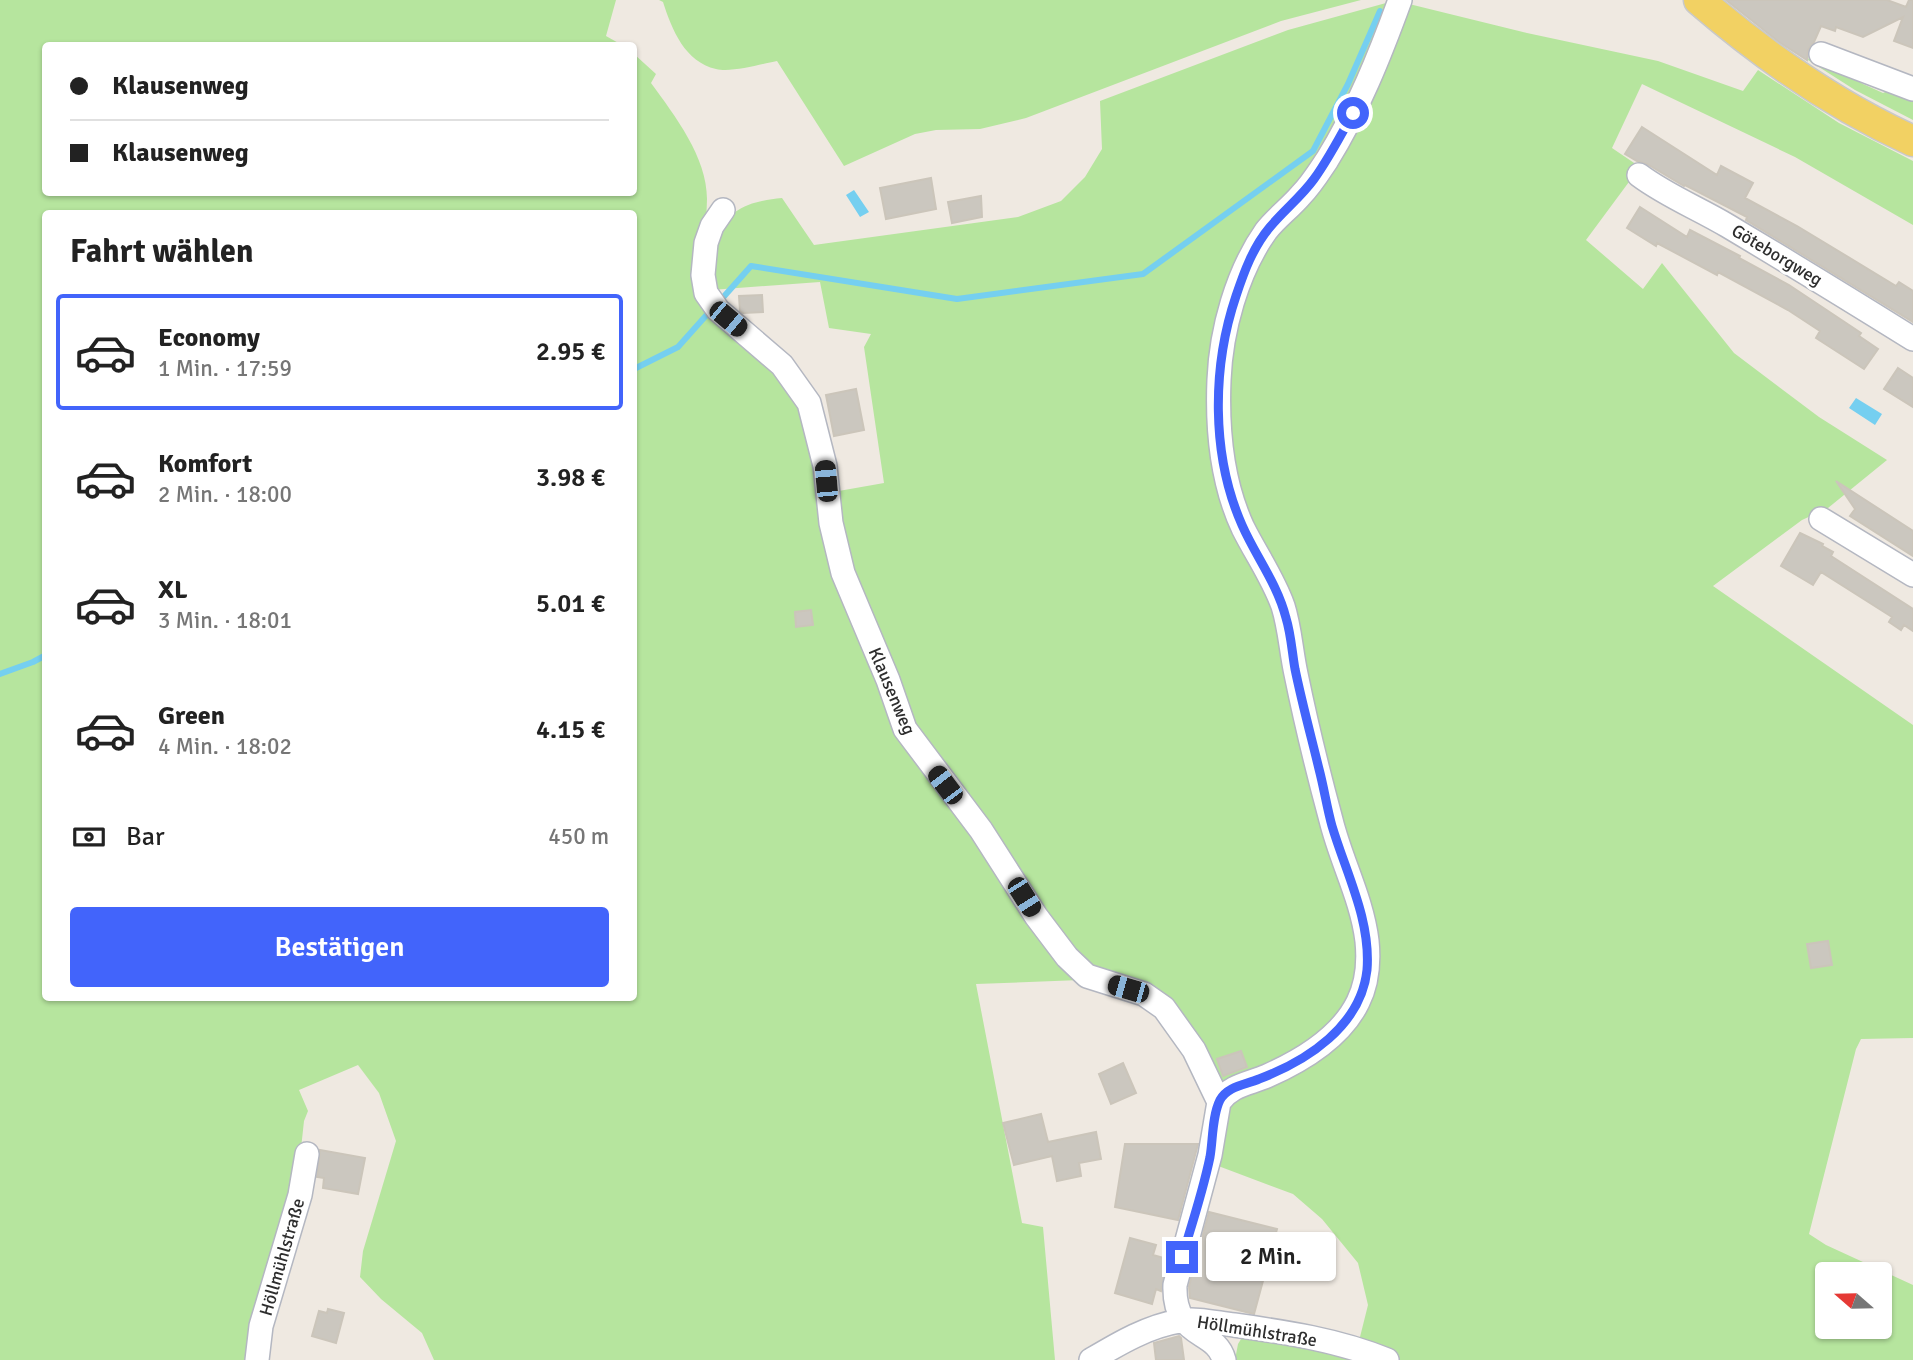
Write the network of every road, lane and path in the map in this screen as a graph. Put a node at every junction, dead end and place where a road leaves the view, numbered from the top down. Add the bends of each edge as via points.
1 (1400, 0) edge
2 (1699, 0) edge
3 (1821, 54) dead end
4 (1913, 89) edge
5 (1913, 141) edge
6 (1639, 175) dead end
7 (723, 210) dead end
8 (1913, 339) edge
9 (1821, 519) dead end
10 (1913, 575) edge
11 (1219, 1102) junction
12 (307, 1154) dead end
13 (1183, 1320) junction
14 (1239, 1326) junction
15 (1224, 1359) edge
16 (257, 1360) edge
17 (1091, 1360) edge
18 (1387, 1360) edge

1 - 11 street via 1340,138 1314,179 1254,251 1229,318 1219,378 1220,428 1232,501 1276,587 1288,623 1330,818 1363,922 1366,979 1350,1016 1323,1043 1276,1072 1236,1087
2 - 5 main road via 1805,82
3 - 4 street
6 - 8 street, Göteborgweg
7 - 11 street, Klausenweg via 708,235 703,281 715,307 782,365 809,403 823,455 843,573 915,746 981,830 1049,936 1087,976 1144,994 1164,1008 1194,1050
9 - 10 street
11 - 13 street via 1208,1165 1175,1285 1175,1304
12 - 16 street, Höllmühlstraße via 300,1195 261,1326
13 - 14 street, Höllmühlstraße
13 - 15 street via 1219,1348
13 - 17 street, Höllmühlstraße via 1126,1340
14 - 15 street
14 - 18 street, Höllmühlstraße via 1337,1344

